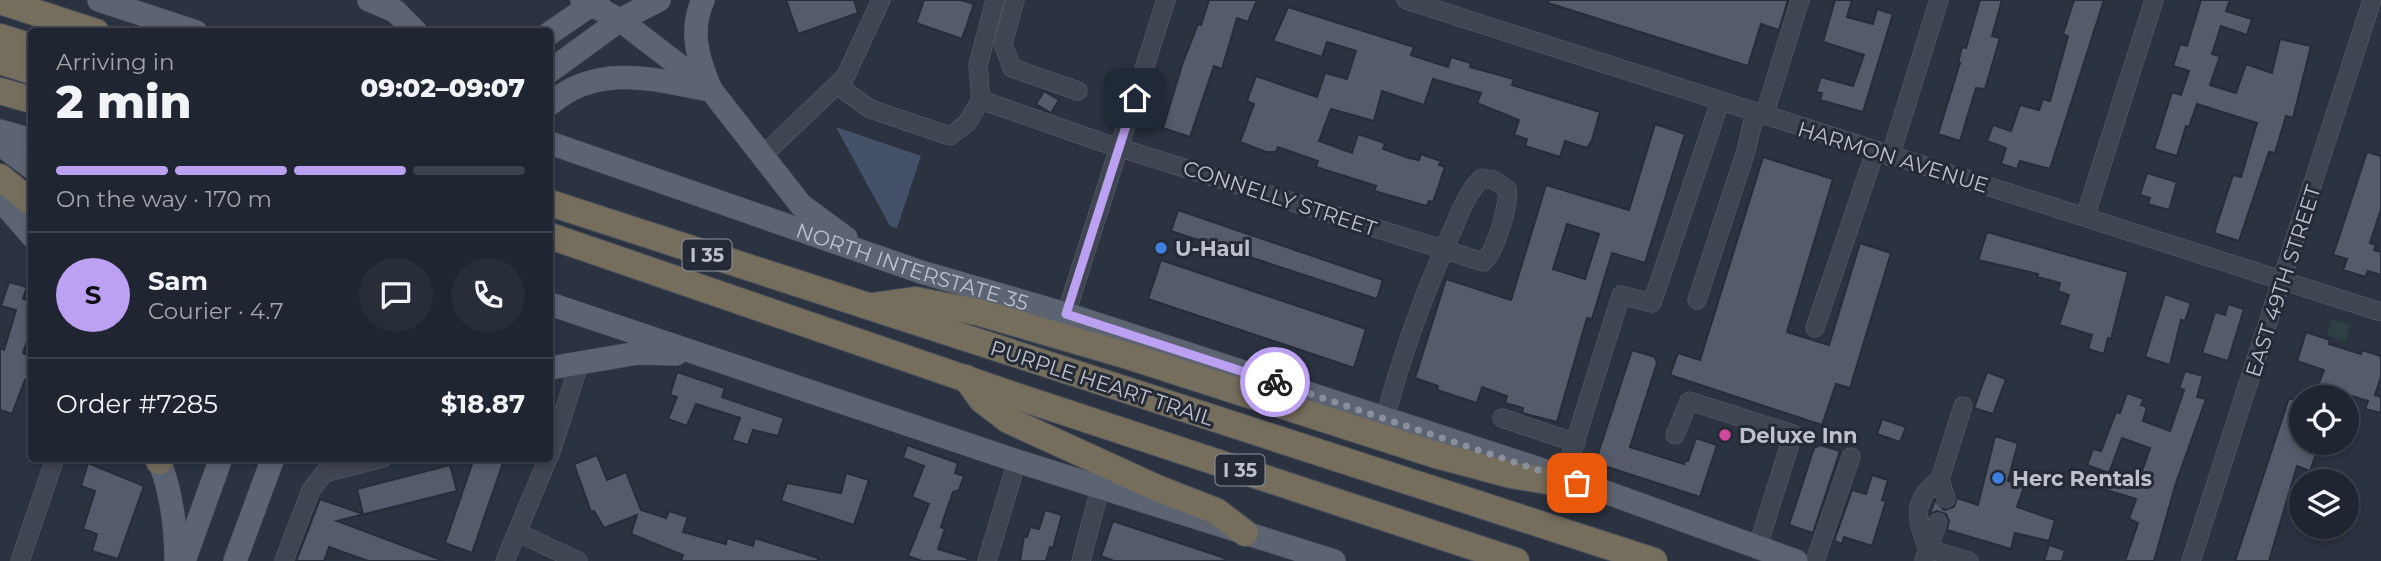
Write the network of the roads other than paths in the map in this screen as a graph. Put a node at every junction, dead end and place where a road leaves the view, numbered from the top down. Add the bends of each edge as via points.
1 (99, 0) edge
2 (369, 0) edge
3 (659, 0) edge
4 (703, 0) edge
5 (881, 0) edge
6 (995, 0) edge
7 (1014, 0) edge
8 (1166, 0) edge
9 (1406, 0) edge
10 (1800, 0) edge
11 (1939, 0) edge
12 (2154, 0) edge
13 (2372, 0) edge
14 (0, 1) edge
15 (591, 1) edge
16 (620, 20) junction
17 (84, 28) edge
18 (183, 28) edge
19 (412, 28) edge
20 (553, 31) edge
21 (0, 37) edge
22 (28, 46) edge
23 (0, 61) edge
24 (553, 69) edge
25 (28, 70) edge
26 (837, 85) junction
27 (711, 90) junction
28 (0, 91) edge
29 (1078, 91) dead end
30 (28, 99) edge
31 (981, 100) junction
32 (553, 102) edge
33 (1720, 102) junction
34 (1759, 115) junction
35 (0, 131) edge
36 (28, 139) edge
37 (0, 144) edge
38 (553, 144) edge
39 (1119, 147) junction
40 (1883, 155) junction
41 (762, 156) junction
42 (28, 165) edge
43 (3, 193) edge
44 (28, 202) edge
45 (553, 204) edge
46 (2085, 217) junction
47 (28, 230) edge
48 (553, 237) edge
49 (1442, 249) junction
50 (866, 253) junction
51 (2284, 279) junction
52 (1697, 300) dead end
53 (553, 305) edge
54 (865, 307) junction
55 (2381, 312) edge
56 (1066, 314) junction
57 (1815, 328) dead end
58 (700, 354) junction
59 (580, 361) junction
60 (553, 367) edge
61 (965, 377) junction
62 (1963, 406) dead end
63 (1385, 418) junction
64 (1502, 418) dead end
65 (1675, 435) dead end
66 (553, 441) edge
67 (1576, 443) junction
68 (1851, 457) dead end
69 (1017, 461) junction
70 (54, 462) edge
71 (160, 462) edge
72 (220, 462) edge
73 (271, 462) edge
74 (285, 462) edge
75 (367, 462) edge
76 (546, 462) edge
77 (1564, 477) junction
78 (1940, 479) junction
79 (1100, 488) junction
80 (1590, 488) junction
81 (1946, 499) dead end
82 (251, 513) junction
83 (1938, 522) dead end
84 (519, 533) junction
85 (1245, 533) junction
86 (1757, 549) junction
87 (1926, 555) edge
88 (20, 561) edge
89 (176, 561) edge
90 (184, 561) edge
91 (235, 561) edge
92 (284, 561) edge
93 (505, 561) edge
94 (578, 561) edge
95 (987, 561) edge
96 (1081, 561) edge
97 (1334, 561) edge
98 (1516, 561) edge
99 (1654, 561) edge
100 (1796, 561) edge
101 (1815, 561) edge
102 (1969, 561) edge
103 (2191, 561) edge

1 - 18 main road
2 - 19 main road via 395,11
3 - 16 main road
4 - 27 main road via 695,22 696,46
5 - 26 street
6 - 31 street via 978,65
7 - 29 street via 1003,44 1012,68
8 - 39 street
9 - 33 street, HARMON AVENUE
10 - 34 street
11 - 40 street
12 - 46 street
13 - 51 street, EAST 49TH STREET
14 - 17 highway
15 - 16 main road
15 - 20 main road
16 - 24 main road
16 - 27 main road
21 - 22 highway
23 - 25 highway
26 - 31 street via 870,109 950,135 967,122
26 - 41 street
27 - 32 main road via 622,76 575,86
27 - 41 main road
28 - 30 highway
31 - 39 street, CONNELLY STREET
33 - 34 street, HARMON AVENUE
33 - 67 street via 1652,303 1621,295
34 - 40 street, HARMON AVENUE
34 - 52 street
35 - 36 main road
37 - 42 main road
38 - 50 main road, NORTH INTERSTATE 35
39 - 49 street, CONNELLY STREET
39 - 56 street
40 - 46 street, HARMON AVENUE
40 - 57 street
41 - 50 main road via 800,205
43 - 44 highway
43 - 47 main road
45 - 54 highway, PURPLE HEART TRAIL / I 35
46 - 51 street, HARMON AVENUE
48 - 61 highway, PURPLE HEART TRAIL / I 35
49 - 49 street via 1483,262 1488,259 1509,198 1507,189 1482,178
49 - 63 street
50 - 56 main road, NORTH INTERSTATE 35
51 - 55 street, HARMON AVENUE
51 - 103 street, EAST 49TH STREET
53 - 58 main road
54 - 80 highway via 915,300 977,312 1436,455 1511,475
54 - 99 highway, PURPLE HEART TRAIL / I 35
56 - 63 main road, NORTH INTERSTATE 35
58 - 59 main road via 638,353
58 - 69 main road
59 - 60 main road
59 - 66 street
61 - 85 highway via 982,400 1008,420 1216,511
61 - 98 highway, PURPLE HEART TRAIL / I 35
62 - 78 street
63 - 77 main road, NORTH INTERSTATE 35
64 - 67 street
65 - 86 street via 1689,401 1793,434
67 - 77 street
68 - 101 street
69 - 79 main road
69 - 95 street
70 - 88 street
71 - 89 main road via 176,527
72 - 90 main road
73 - 82 main road
74 - 82 main road
75 - 92 street via 324,473 311,490
76 - 84 street
77 - 80 main road, NORTH INTERSTATE 35
78 - 81 street
78 - 87 street via 1925,490 1916,518
79 - 85 main road
79 - 96 street
80 - 86 main road, NORTH INTERSTATE 35
82 - 91 main road
83 - 87 street
84 - 93 street
84 - 94 street
85 - 97 main road
86 - 100 main road, NORTH INTERSTATE 35
87 - 102 street

